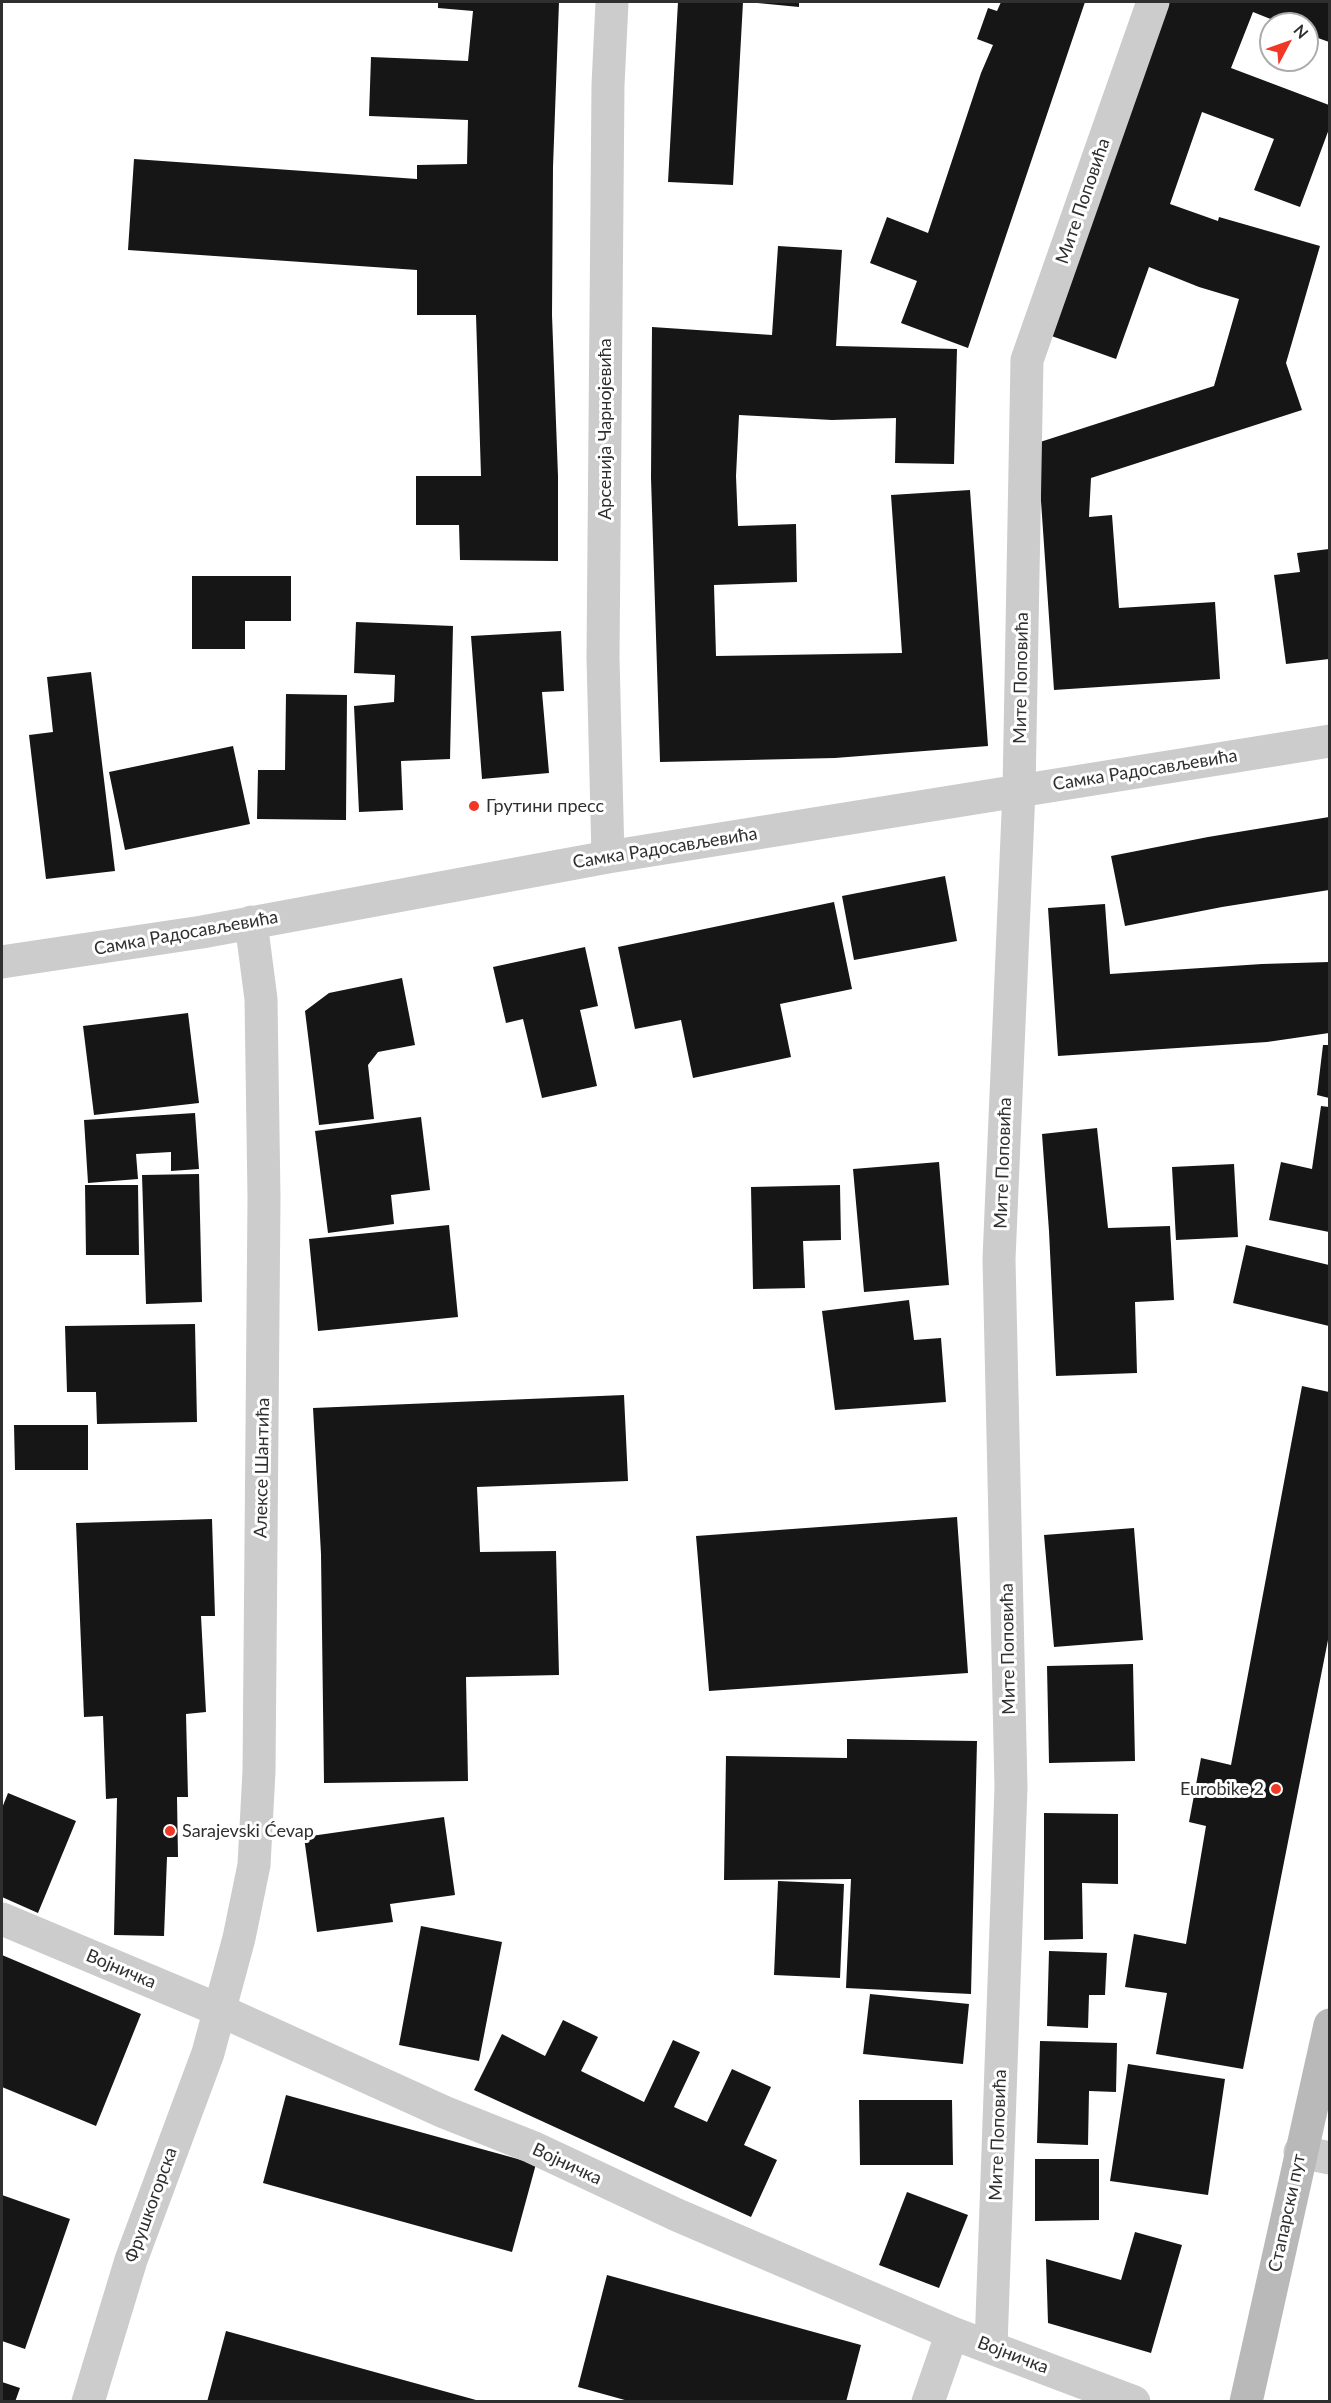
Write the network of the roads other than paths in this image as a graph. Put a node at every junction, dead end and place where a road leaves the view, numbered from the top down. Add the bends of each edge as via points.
1 (612, 2) edge
2 (1153, 2) edge
3 (1329, 741) edge
4 (1019, 790) junction
5 (608, 857) junction
6 (251, 922) junction
7 (2, 962) edge
8 (2, 1919) edge
9 (219, 2010) junction
10 (1329, 2025) edge
11 (1315, 2155) edge
12 (952, 2333) junction
13 (991, 2346) junction
14 (88, 2402) edge
15 (928, 2402) edge
16 (1134, 2402) edge
17 (1246, 2402) edge

1 - 5 street, Арсенија Чарнојевића via 603,657
2 - 4 street, Мите Поповића via 1027,360
3 - 4 street, Самка Радосављевића
4 - 5 street, Самка Радосављевића
4 - 13 street, Мите Поповића via 999,1259 1011,1787
5 - 6 street, Самка Радосављевића
6 - 7 street, Самка Радосављевића
6 - 9 street, Алексе Шантића via 261,999 264,1198 259,1771 254,1865
8 - 9 street, Војничка
9 - 12 street, Војничка via 444,2112 532,2147 677,2216
9 - 14 street, Фрушкогорска via 208,2053 131,2260
10 - 11 main road, Стапарски пут
11 - 17 main road, Стапарски пут
12 - 13 street, Војничка
12 - 15 street
13 - 16 street, Војничка

